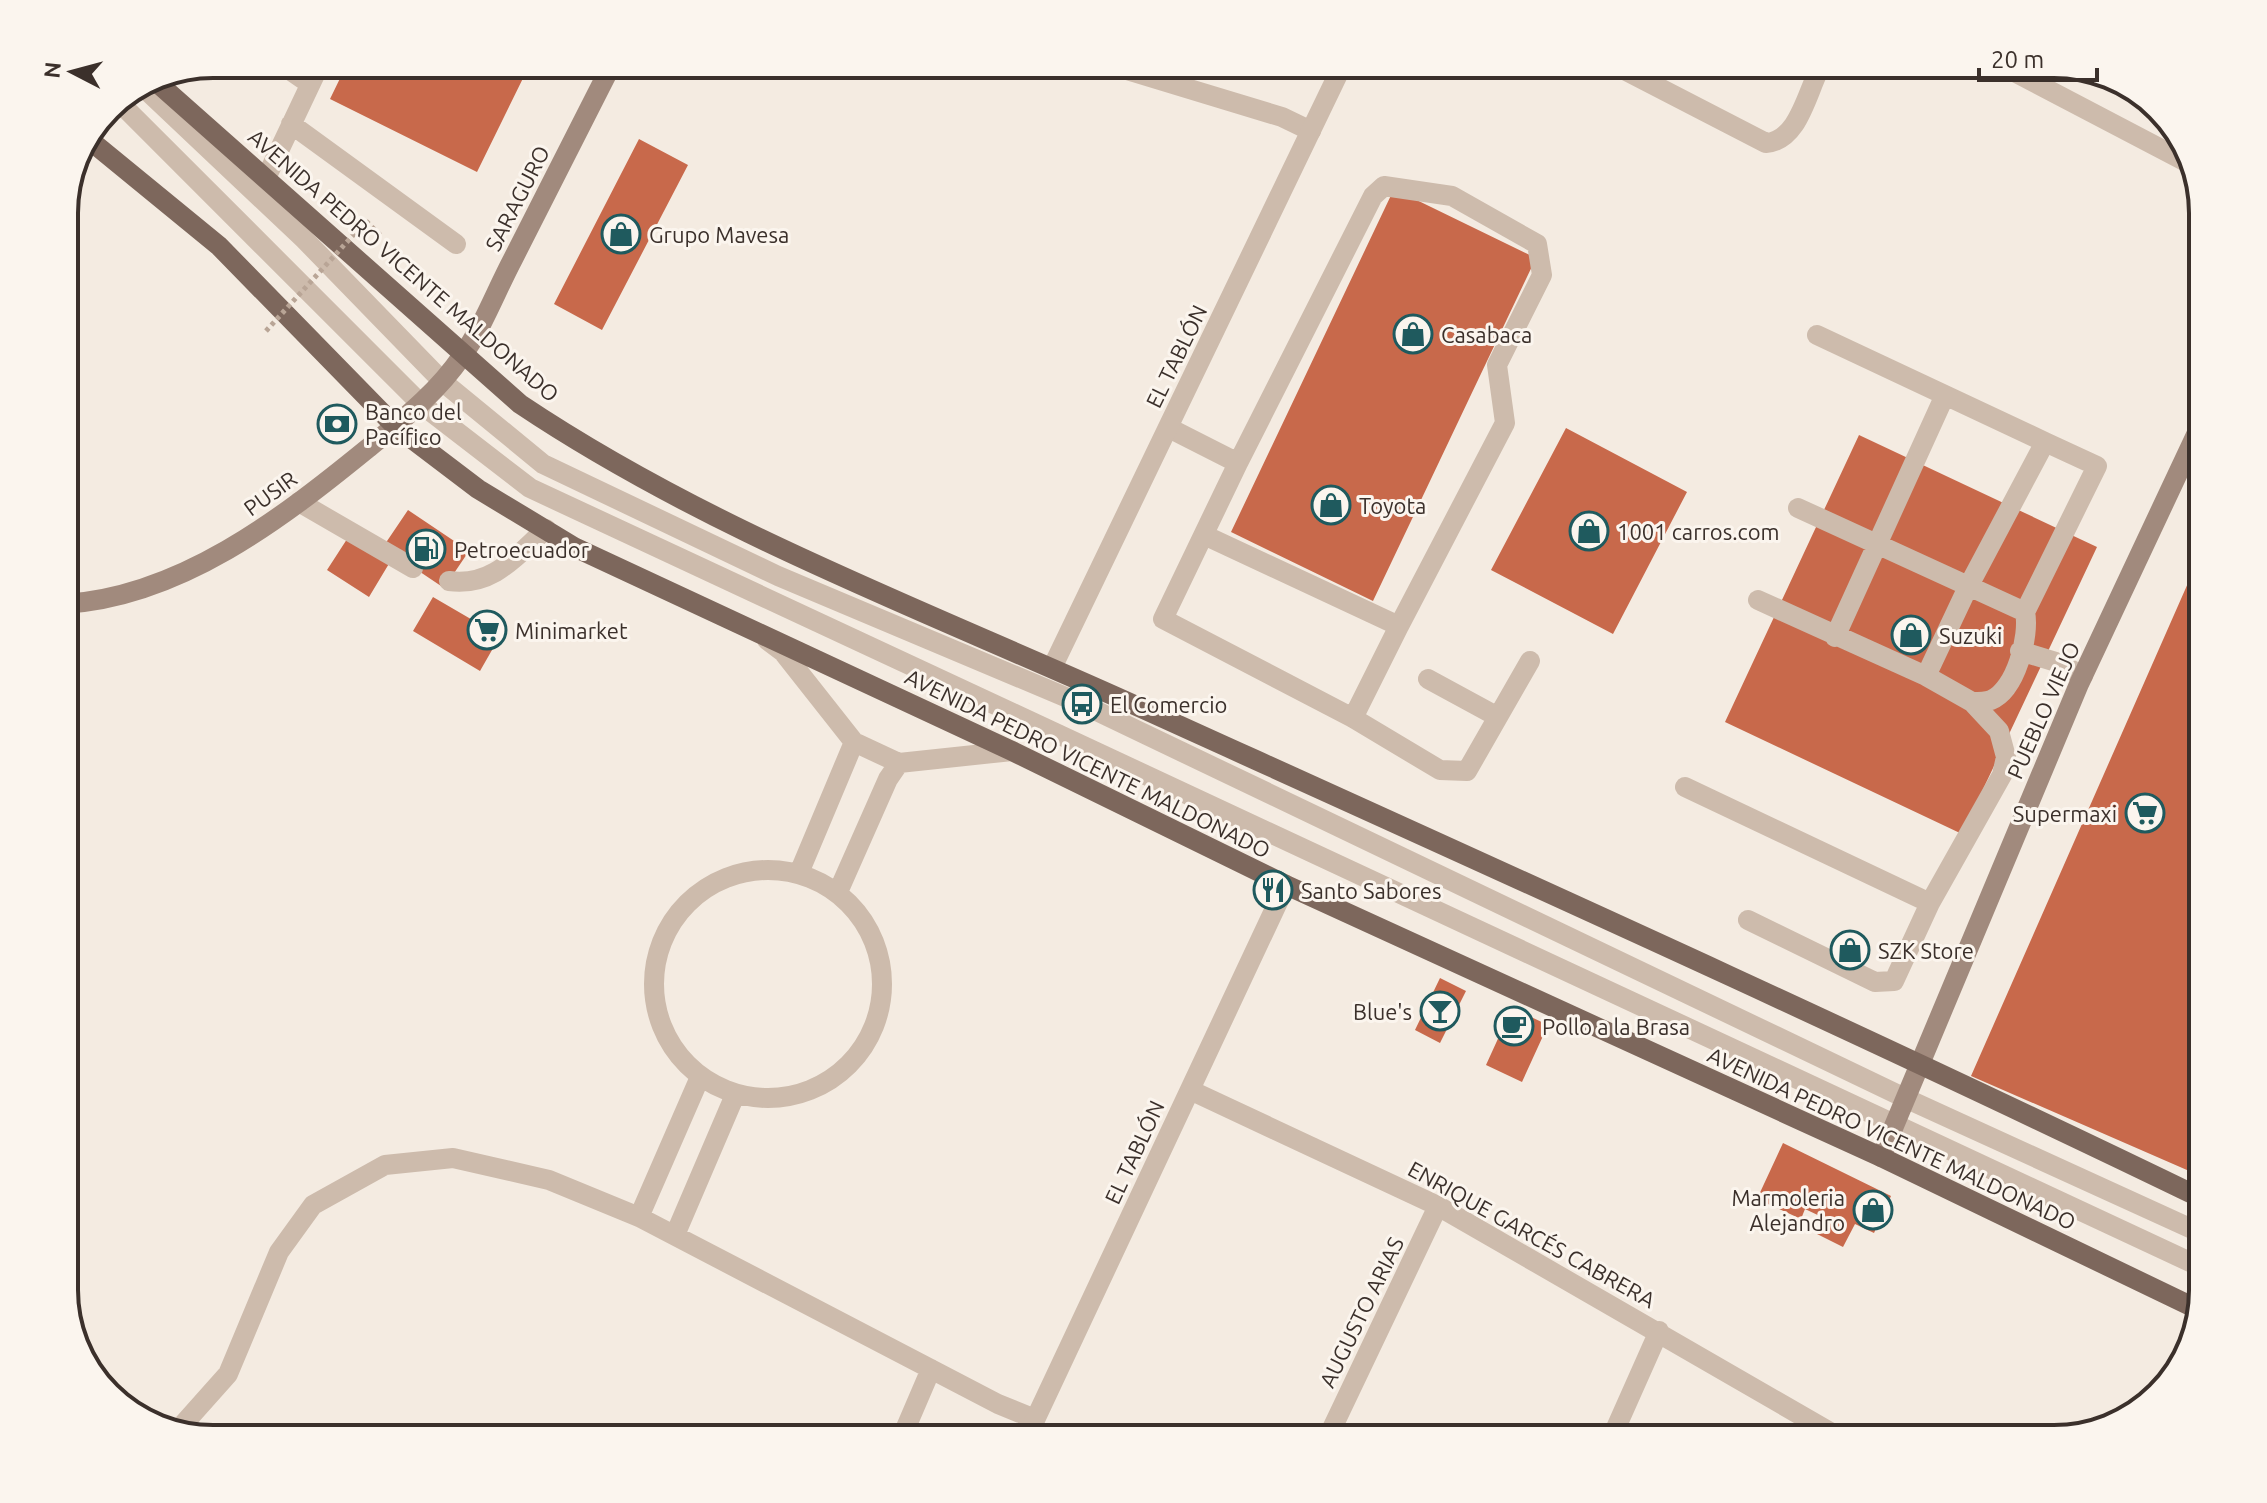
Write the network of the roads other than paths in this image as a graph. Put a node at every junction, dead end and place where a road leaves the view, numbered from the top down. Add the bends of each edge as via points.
1 (301, 78) edge
2 (313, 78) edge
3 (605, 78) edge
4 (1153, 78) edge
5 (1336, 78) edge
6 (1640, 78) edge
7 (1815, 78) edge
8 (2026, 78) edge
9 (310, 84) junction
10 (163, 87) edge
11 (150, 93) edge
12 (126, 109) edge
13 (291, 124) junction
14 (1311, 131) junction
15 (97, 146) edge
16 (2177, 157) edge
17 (267, 176) junction
18 (456, 244) dead end
19 (1817, 335) dead end
20 (465, 353) junction
21 (443, 382) junction
22 (1945, 395) junction
23 (421, 404) junction
24 (395, 426) junction
25 (1169, 428) junction
26 (2045, 442) junction
27 (2189, 450) edge
28 (1238, 463) junction
29 (299, 502) junction
30 (1798, 508) dead end
31 (546, 529) junction
32 (1204, 535) junction
33 (1880, 544) junction
34 (413, 568) dead end
35 (449, 581) dead end
36 (1967, 589) junction
37 (1758, 600) dead end
38 (78, 603) edge
39 (2025, 612) junction
40 (1399, 626) junction
41 (758, 633) junction
42 (1835, 637) junction
43 (2019, 656) junction
44 (1530, 661) dead end
45 (1052, 668) junction
46 (1926, 676) junction
47 (1428, 679) dead end
48 (2081, 680) junction
49 (1972, 702) junction
50 (1498, 717) junction
51 (1353, 718) junction
52 (854, 742) junction
53 (1012, 751) junction
54 (899, 763) junction
55 (1685, 787) dead end
56 (799, 873) junction
57 (1286, 885) junction
58 (838, 892) junction
59 (1930, 903) junction
60 (1748, 920) dead end
61 (1920, 1062) junction
62 (700, 1077) junction
63 (1190, 1090) junction
64 (735, 1095) junction
65 (1905, 1098) junction
66 (1894, 1126) junction
67 (1881, 1157) junction
68 (2189, 1192) edge
69 (1438, 1206) junction
70 (639, 1217) junction
71 (2189, 1228) edge
72 (675, 1235) junction
73 (2189, 1262) edge
74 (2188, 1305) edge
75 (1659, 1331) junction
76 (931, 1369) junction
77 (1035, 1419) junction
78 (185, 1422) edge
79 (907, 1425) edge
80 (1032, 1425) edge
81 (1334, 1425) edge
82 (1617, 1425) edge
83 (1818, 1425) edge

1 - 9 street
2 - 9 street
3 - 20 street, SARAGURO
4 - 14 street via 1282,117
5 - 14 street, EL TABLÓN
6 - 7 street via 1766,143 1788,135
8 - 16 street
9 - 13 street
10 - 17 main road, AVENIDA PEDRO VICENTE MALDONADO
11 - 21 street via 293,227
12 - 23 street
13 - 17 street
13 - 18 street
14 - 25 street, EL TABLÓN
15 - 24 main road, AVENIDA PEDRO VICENTE MALDONADO via 219,246
17 - 20 main road, AVENIDA PEDRO VICENTE MALDONADO
19 - 22 street
20 - 21 street, PUSIR
20 - 45 main road, AVENIDA PEDRO VICENTE MALDONADO via 520,404 579,443 810,562
21 - 23 street, PUSIR
21 - 65 street via 543,464 778,576 1082,704
22 - 26 street
22 - 33 street
23 - 24 street, PUSIR
23 - 66 street via 530,488
24 - 29 street, PUSIR
24 - 31 main road, AVENIDA PEDRO VICENTE MALDONADO via 478,489
25 - 28 street
25 - 45 street, EL TABLÓN
26 - 36 street
26 - 39 street via 2097,466
27 - 48 street, PUEBLO VIEJO
28 - 32 street
28 - 40 street via 1373,196 1384,186 1452,196 1537,244 1542,275 1497,365 1505,423
29 - 34 street
29 - 38 street, PUSIR via 257,533 187,571
30 - 33 street
31 - 35 street via 494,576 480,582
31 - 41 main road, AVENIDA PEDRO VICENTE MALDONADO
32 - 40 street
32 - 51 street via 1163,619
33 - 36 street
33 - 42 street
36 - 39 street
36 - 46 street
37 - 42 street
39 - 43 street via 2027,632
40 - 51 street
41 - 52 street via 783,652
41 - 53 main road, AVENIDA PEDRO VICENTE MALDONADO
42 - 46 street
43 - 48 street
43 - 49 street via 1999,695
44 - 50 street
45 - 61 main road, AVENIDA PEDRO VICENTE MALDONADO
46 - 49 street
47 - 50 street
48 - 61 street, PUEBLO VIEJO
49 - 59 street via 1999,731 2006,757 2002,775
50 - 51 street via 1467,771 1452,773
52 - 54 street
52 - 56 street
53 - 54 street
53 - 57 main road, AVENIDA PEDRO VICENTE MALDONADO
54 - 58 street
55 - 59 street
56 - 58 street
56 - 62 street via 759,869 721,879 688,901 665,934 654,972 656,1012 673,1049
57 - 63 street, EL TABLÓN
57 - 67 main road, AVENIDA PEDRO VICENTE MALDONADO
58 - 64 street via 864,921 880,958 882,998 870,1036 847,1068 814,1090 775,1099
59 - 60 street via 1894,981 1875,982
61 - 65 street, PUEBLO VIEJO
61 - 68 main road, AVENIDA PEDRO VICENTE MALDONADO
62 - 64 street
62 - 70 street
63 - 69 street, ENRIQUE GARCÉS CABRERA
63 - 77 street, EL TABLÓN
64 - 72 street
65 - 66 street, PUEBLO VIEJO
65 - 71 street
66 - 67 street, PUEBLO VIEJO
66 - 73 street
67 - 74 main road, AVENIDA PEDRO VICENTE MALDONADO
69 - 75 street, ENRIQUE GARCÉS CABRERA
69 - 81 street, AUGUSTO ARIAS
70 - 72 street
70 - 78 street via 549,1180 453,1158 385,1165 313,1205 279,1252 228,1374
72 - 76 street
75 - 82 street
75 - 83 street, ENRIQUE GARCÉS CABRERA
76 - 77 street
76 - 79 street
77 - 80 street, EL TABLÓN

